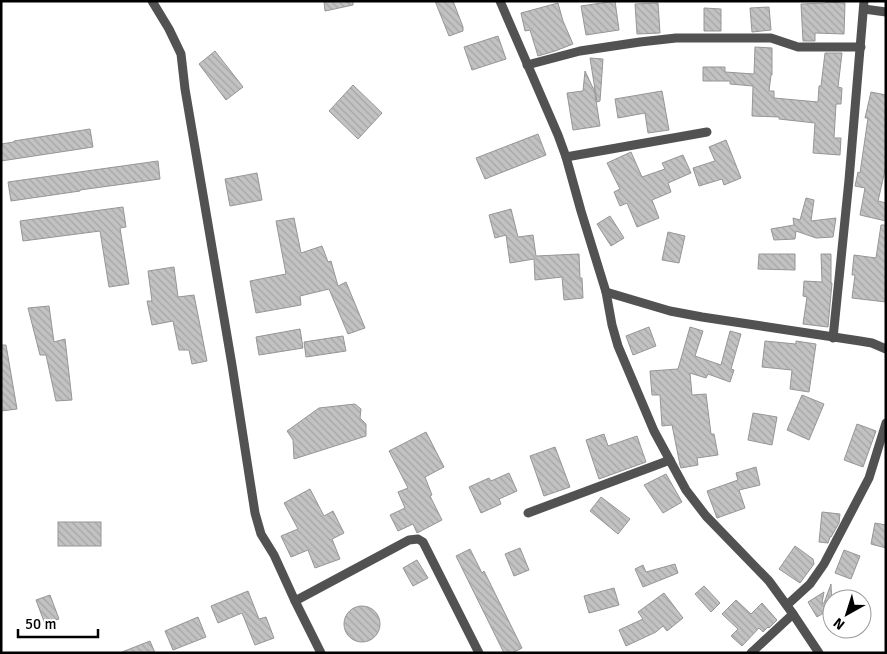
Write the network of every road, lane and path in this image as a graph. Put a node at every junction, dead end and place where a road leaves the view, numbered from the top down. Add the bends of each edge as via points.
1 (152, 1) edge
2 (500, 1) edge
3 (864, 5) edge
4 (886, 12) edge
5 (861, 47) junction
6 (527, 65) junction
7 (708, 132) dead end
8 (566, 157) junction
9 (606, 292) junction
10 (833, 338) junction
11 (886, 349) edge
12 (886, 423) edge
13 (670, 460) junction
14 (528, 513) dead end
15 (295, 601) junction
16 (787, 604) junction
17 (793, 614) junction
18 (321, 653) edge
19 (480, 653) edge
20 (751, 653) edge
21 (819, 653) edge

1 - 15 street via 181,54 255,514 261,534
2 - 6 street
3 - 4 street
3 - 5 street
5 - 6 street via 798,47 771,38 676,38 580,51
5 - 10 street
6 - 8 street
7 - 8 street
8 - 9 street
9 - 10 street via 670,311
9 - 13 street via 618,346 654,432
10 - 11 street via 872,343
12 - 16 street via 869,478 824,564 810,584
13 - 14 street
13 - 16 street via 686,490 706,516
15 - 18 street
15 - 19 street via 410,540 418,539 423,542
16 - 17 street
17 - 20 street
17 - 21 street

